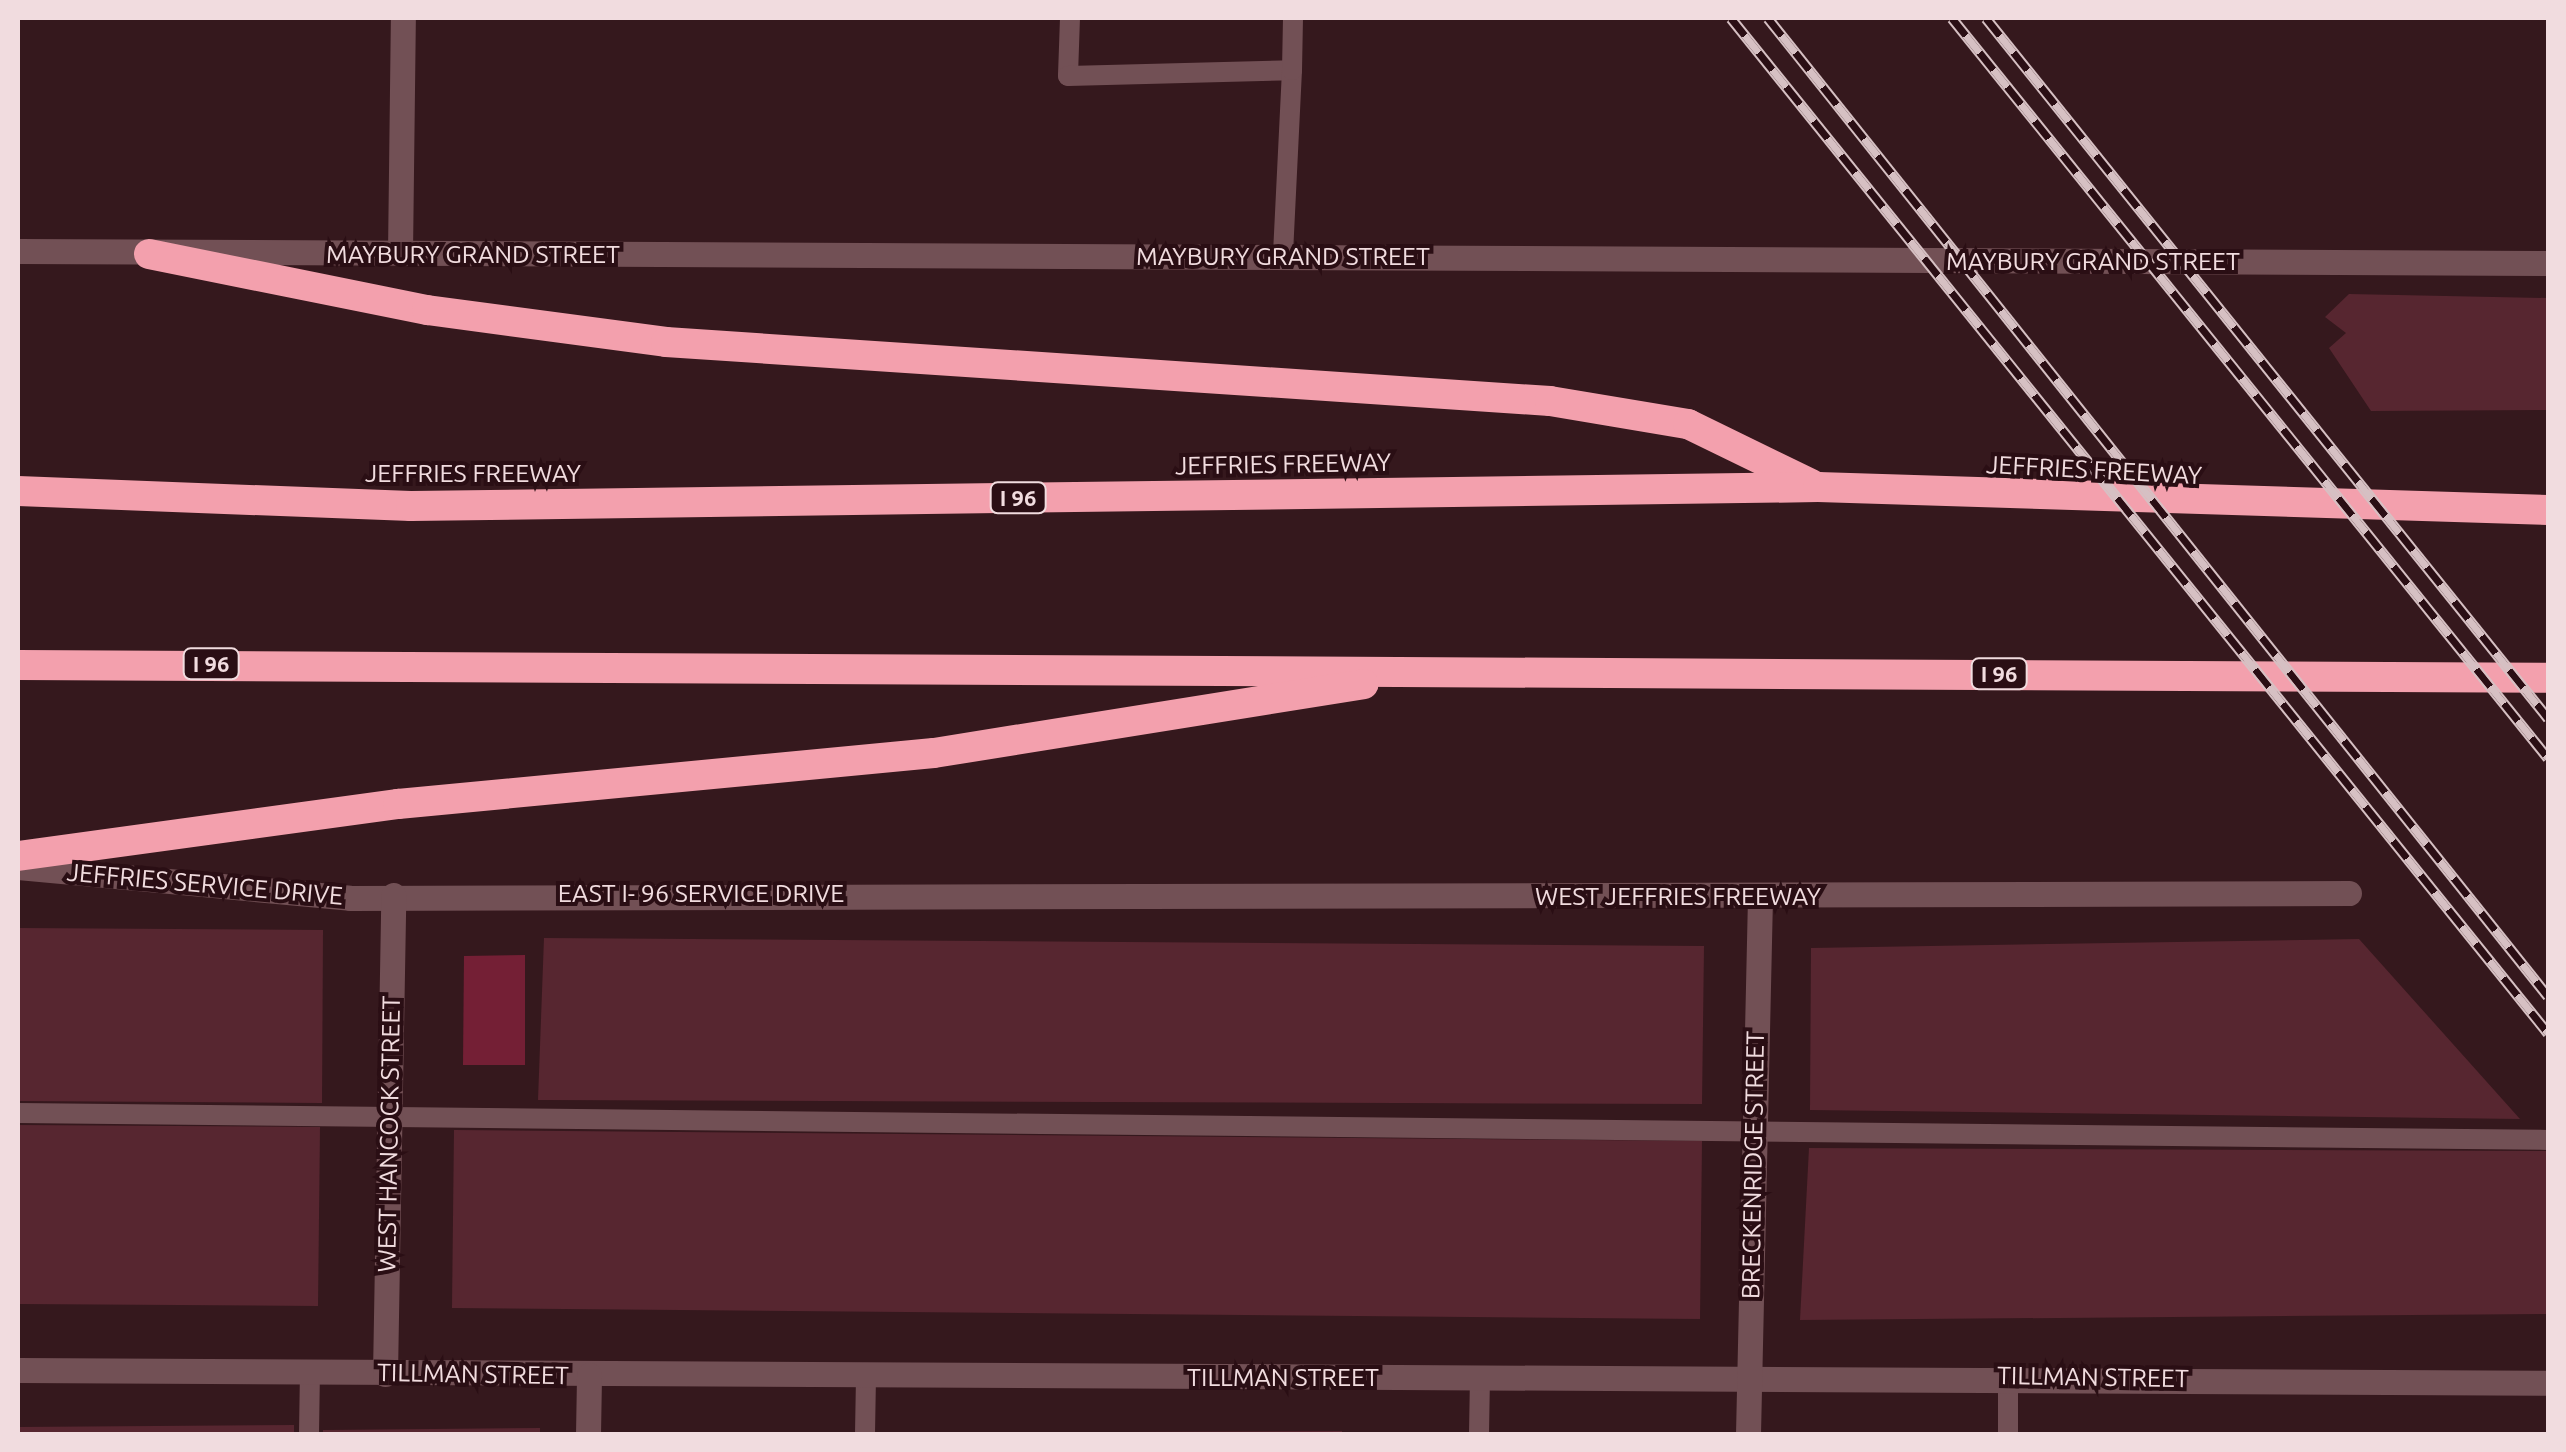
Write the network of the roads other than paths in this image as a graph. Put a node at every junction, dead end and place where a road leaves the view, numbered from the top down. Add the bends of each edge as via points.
1 (403, 18) edge
2 (1070, 18) edge
3 (1292, 18) edge
4 (1292, 70) junction
5 (18, 251) edge
6 (400, 253) junction
7 (149, 254) junction
8 (1284, 256) junction
9 (2548, 263) edge
10 (1818, 488) junction
11 (18, 491) edge
12 (2548, 510) edge
13 (18, 665) edge
14 (1450, 670) junction
15 (2548, 678) edge
16 (18, 856) edge
17 (18, 867) edge
18 (2349, 893) dead end
19 (393, 895) junction
20 (1008, 896) joint
21 (1760, 896) junction
22 (18, 1113) edge
23 (390, 1117) junction
24 (1753, 1131) junction
25 (2548, 1140) edge
26 (18, 1370) edge
27 (310, 1373) junction
28 (385, 1374) junction
29 (590, 1376) junction
30 (1480, 1376) junction
31 (2008, 1376) junction
32 (1749, 1377) junction
33 (866, 1378) junction
34 (2548, 1383) edge
35 (309, 1434) edge
36 (588, 1434) edge
37 (865, 1434) edge
38 (1480, 1434) edge
39 (1748, 1434) edge
40 (2008, 1434) edge

1 - 6 street
2 - 4 lane via 1068,76
3 - 4 lane
4 - 8 lane
5 - 7 street, MAYBURY GRAND STREET
6 - 7 street, MAYBURY GRAND STREET
6 - 8 street, MAYBURY GRAND STREET
7 - 10 highway via 442,313 666,342 1550,400 1688,424
8 - 9 street, MAYBURY GRAND STREET
10 - 11 highway, JEFFRIES FREEWAY / I 96 via 411,506
10 - 12 highway, JEFFRIES FREEWAY / I 96
13 - 14 highway, I 96
14 - 15 highway, I 96
14 - 16 highway via 934,753 398,804
17 - 19 street, JEFFRIES SERVICE DRIVE
18 - 21 street, WEST JEFFRIES FREEWAY
19 - 20 street, EAST I- 96 SERVICE DRIVE
19 - 23 street, WEST HANCOCK STREET
20 - 21 street, WEST JEFFRIES FREEWAY
21 - 24 street, BRECKENRIDGE STREET
22 - 23 lane
23 - 24 lane
23 - 28 street, WEST HANCOCK STREET
24 - 25 lane
24 - 32 street, BRECKENRIDGE STREET
26 - 27 street, TILLMAN STREET
27 - 28 street, TILLMAN STREET
27 - 35 lane
28 - 29 street, TILLMAN STREET
29 - 33 street, TILLMAN STREET
29 - 36 street
30 - 32 street, TILLMAN STREET
30 - 33 street, TILLMAN STREET
30 - 38 lane
31 - 32 street, TILLMAN STREET
31 - 34 street, TILLMAN STREET
31 - 40 lane
32 - 39 street, BRECKENRIDGE STREET
33 - 37 lane

